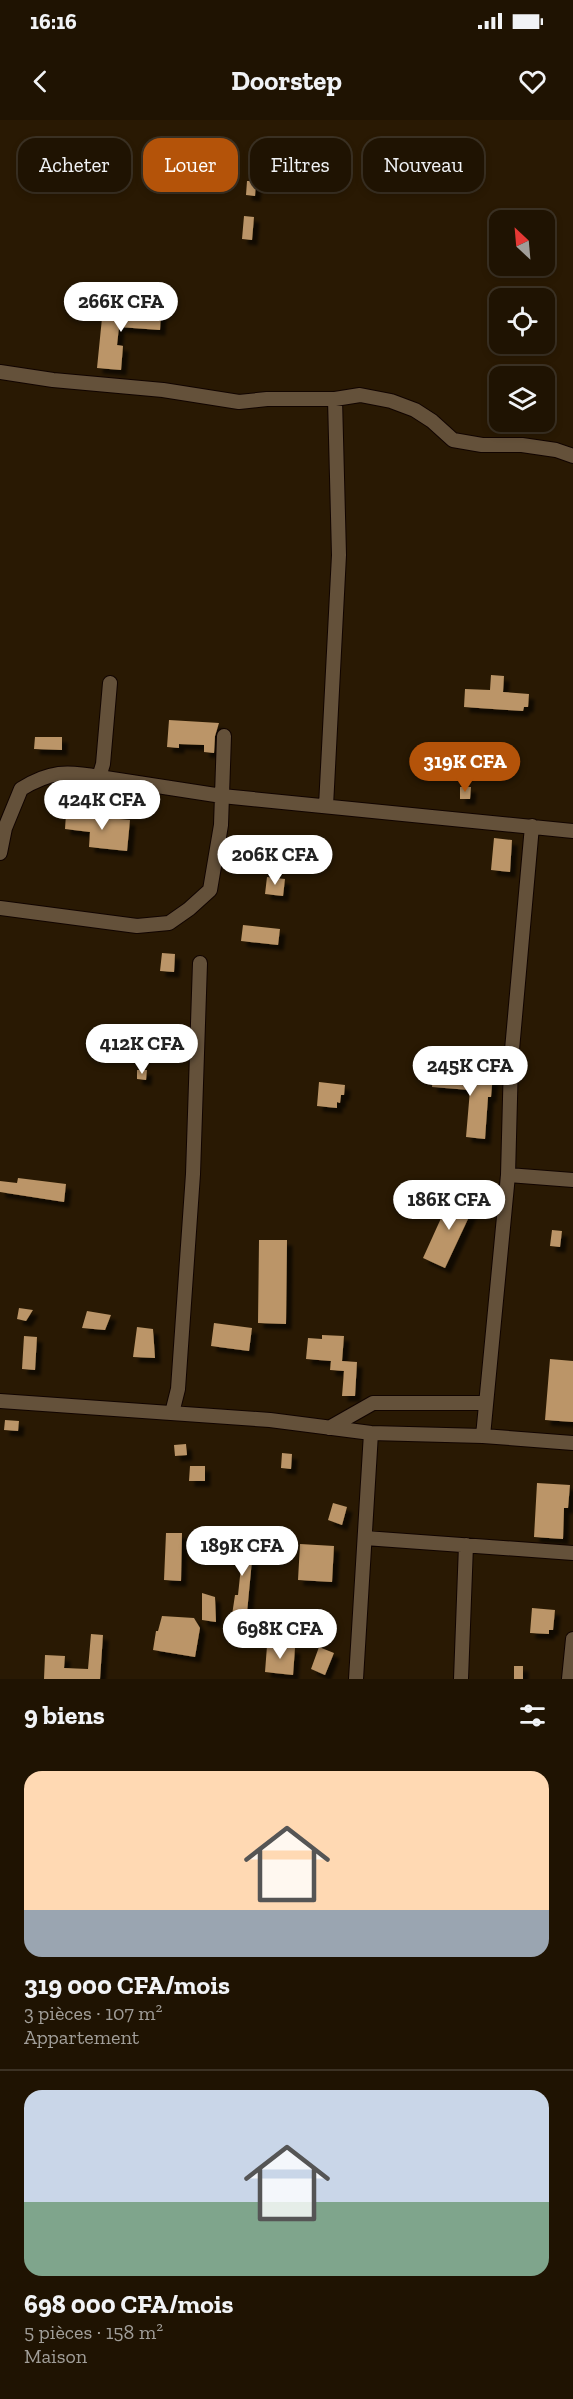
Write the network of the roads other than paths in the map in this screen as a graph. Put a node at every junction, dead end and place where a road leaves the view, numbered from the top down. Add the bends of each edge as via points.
1 (0, 372) edge
2 (335, 399) junction
3 (573, 456) edge
4 (110, 683) dead end
5 (224, 736) dead end
6 (99, 777) junction
7 (222, 796) junction
8 (326, 806) junction
9 (532, 826) junction
10 (573, 831) edge
11 (0, 853) edge
12 (0, 908) edge
13 (200, 963) dead end
14 (508, 1174) junction
15 (573, 1180) edge
16 (0, 1401) edge
17 (486, 1403) junction
18 (172, 1413) junction
19 (329, 1428) junction
20 (371, 1433) junction
21 (483, 1436) junction
22 (573, 1443) edge
23 (365, 1538) junction
24 (465, 1545) junction
25 (573, 1553) edge
26 (573, 1639) edge
27 (356, 1679) edge
28 (460, 1679) edge
29 (569, 1679) edge

1 - 2 street via 239,402
2 - 3 street via 360,395 391,401 415,410 462,443 522,445
2 - 8 street via 339,555
4 - 6 street
5 - 7 street
6 - 7 street
6 - 11 street via 71,772 53,774 21,789 5,828
7 - 8 street
7 - 12 street via 210,890 169,923 137,926
8 - 9 street
9 - 10 street
9 - 14 street via 511,1061
13 - 18 street via 193,1174 178,1389
14 - 15 street
14 - 17 street
16 - 18 street
17 - 19 street via 373,1403
17 - 21 street
18 - 19 street
19 - 20 street
20 - 21 street
20 - 23 street
21 - 22 street
23 - 24 street
23 - 27 street
24 - 25 street
24 - 28 street
26 - 29 street

